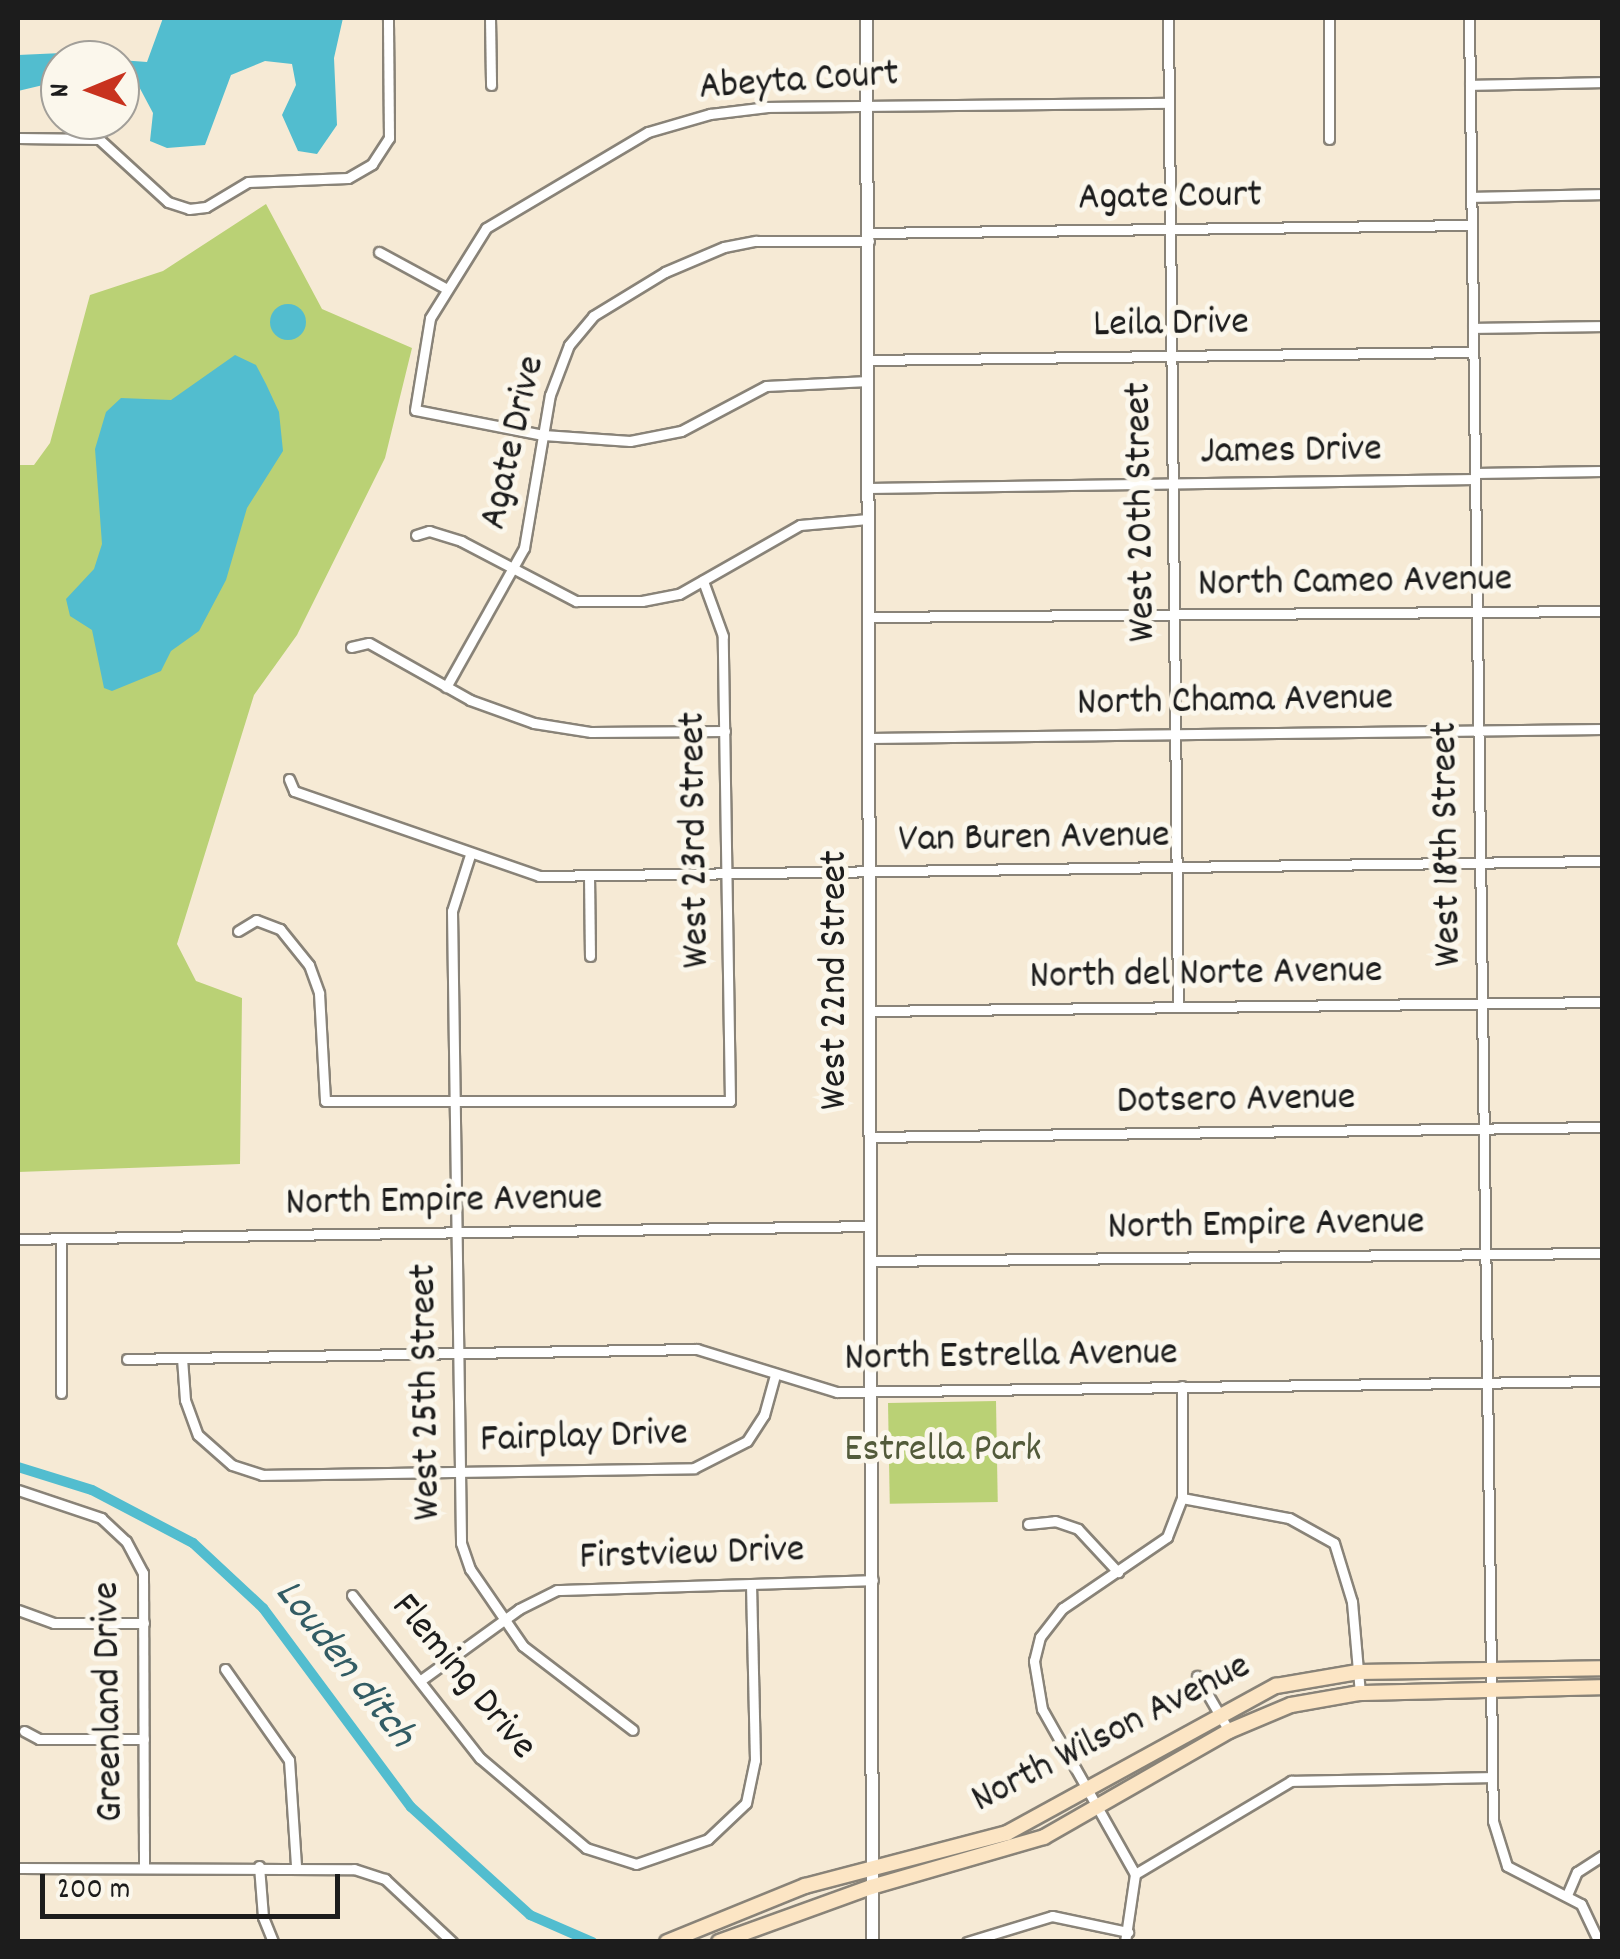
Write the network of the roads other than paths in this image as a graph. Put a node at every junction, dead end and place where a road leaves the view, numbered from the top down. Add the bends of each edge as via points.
1 (388, 18) edge
2 (490, 18) edge
3 (866, 18) edge
4 (1168, 18) edge
5 (1329, 18) edge
6 (1470, 18) edge
7 (1602, 82) edge
8 (491, 85) dead end
9 (1470, 85) junction
10 (1169, 103) junction
11 (867, 106) junction
12 (18, 138) edge
13 (1329, 140) dead end
14 (1602, 194) edge
15 (1472, 197) junction
16 (1472, 226) junction
17 (1170, 230) junction
18 (869, 237) junction
19 (379, 252) dead end
20 (445, 288) junction
21 (1602, 326) edge
22 (1473, 328) junction
23 (1474, 352) junction
24 (1171, 356) junction
25 (868, 360) junction
26 (868, 381) junction
27 (543, 434) junction
28 (1602, 471) edge
29 (1475, 476) junction
30 (1172, 485) junction
31 (868, 488) junction
32 (868, 518) junction
33 (416, 536) dead end
34 (513, 569) junction
35 (703, 582) junction
36 (1602, 611) edge
37 (1477, 612) junction
38 (1174, 616) junction
39 (869, 617) junction
40 (351, 647) dead end
41 (446, 687) junction
42 (1602, 728) edge
43 (725, 730) junction
44 (1478, 730) junction
45 (1175, 734) junction
46 (869, 738) junction
47 (289, 779) dead end
48 (470, 855) junction
49 (1602, 861) edge
50 (1480, 863) junction
51 (1176, 867) junction
52 (727, 871) junction
53 (869, 872) junction
54 (589, 875) junction
55 (238, 931) dead end
56 (590, 956) dead end
57 (1602, 1002) edge
58 (1481, 1003) junction
59 (1178, 1005) junction
60 (870, 1011) junction
61 (455, 1101) junction
62 (1602, 1126) edge
63 (1483, 1129) junction
64 (870, 1137) junction
65 (871, 1226) junction
66 (455, 1233) junction
67 (18, 1239) edge
68 (61, 1240) junction
69 (1602, 1253) edge
70 (1484, 1255) junction
71 (871, 1261) junction
72 (458, 1354) junction
73 (182, 1358) junction
74 (127, 1359) dead end
75 (776, 1375) junction
76 (1602, 1381) edge
77 (1486, 1382) junction
78 (1182, 1386) junction
79 (872, 1391) junction
80 (61, 1394) dead end
81 (460, 1474) junction
82 (18, 1490) edge
83 (1182, 1498) junction
84 (1028, 1524) dead end
85 (1118, 1572) junction
86 (873, 1580) junction
87 (750, 1584) junction
88 (352, 1596) dead end
89 (18, 1610) edge
90 (504, 1619) junction
91 (144, 1622) junction
92 (1602, 1668) edge
93 (225, 1669) dead end
94 (1489, 1669) junction
95 (1358, 1672) junction
96 (1197, 1676) dead end
97 (421, 1680) junction
98 (1602, 1687) edge
99 (1490, 1690) junction
100 (1360, 1693) junction
101 (1219, 1712) junction
102 (633, 1730) dead end
103 (1229, 1731) junction
104 (24, 1732) dead end
105 (144, 1739) junction
106 (1491, 1776) junction
107 (1090, 1791) junction
108 (1101, 1807) junction
109 (1602, 1856) edge
110 (296, 1865) junction
111 (259, 1866) junction
112 (18, 1868) edge
113 (144, 1868) junction
114 (871, 1870) junction
115 (1135, 1874) junction
116 (871, 1887) junction
117 (1566, 1895) junction
118 (1127, 1937) edge
119 (273, 1942) edge
120 (452, 1942) edge
121 (667, 1942) edge
122 (719, 1942) edge
123 (872, 1942) edge
124 (967, 1942) edge
125 (1599, 1942) edge

1 - 12 street via 389,138 372,164 348,178 248,182 206,207 188,209 168,202 99,139
2 - 8 street
3 - 11 street, West 22nd Street
4 - 10 street, West 20th Street
5 - 13 street
6 - 9 street, West 18th Street
7 - 9 street
9 - 15 street, West 18th Street
10 - 11 street, Abeyta Court
10 - 17 street, West 20th Street
11 - 18 street, West 22nd Street
11 - 20 street, Abeyta Court via 750,108 648,132 494,220
14 - 15 street
15 - 16 street, West 18th Street
16 - 17 street, Agate Court
16 - 22 street, West 18th Street
17 - 18 street, Agate Court
17 - 24 street, West 20th Street
18 - 25 street, West 22nd Street
18 - 27 street, Agate Drive via 742,243 694,258 634,290 593,316 569,345
19 - 20 street
20 - 27 street, Abeyta Court via 424,343 417,414
21 - 22 street
22 - 23 street, West 18th Street
23 - 24 street, Leila Drive
23 - 29 street, West 18th Street
24 - 25 street, Leila Drive
24 - 30 street, West 20th Street
25 - 26 street, West 22nd Street
26 - 27 street via 766,386 695,425 650,439
26 - 31 street, West 22nd Street
27 - 34 street, Agate Drive via 531,526
28 - 29 street, James Drive
29 - 30 street, James Drive
29 - 37 street, West 18th Street
30 - 31 street, James Drive
30 - 38 street, West 20th Street
31 - 32 street, West 22nd Street
32 - 35 street via 800,525
32 - 39 street, West 22nd Street
33 - 34 street via 438,532
34 - 35 street via 585,602 659,599
34 - 41 street, Agate Drive
35 - 43 street, West 23rd Street via 723,636
36 - 37 street, North Cameo Avenue
37 - 38 street, North Cameo Avenue
37 - 44 street, West 18th Street
38 - 39 street, North Cameo Avenue
38 - 45 street, West 20th Street
39 - 46 street, West 22nd Street
40 - 41 street via 369,643
41 - 43 street via 492,710 558,728
42 - 44 street, North Chama Avenue
43 - 52 street, West 23rd Street
44 - 45 street, North Chama Avenue
44 - 50 street, West 18th Street
45 - 46 street, North Chama Avenue
45 - 51 street, West 20th Street
46 - 53 street, West 22nd Street
47 - 48 street, Van Buren Avenue via 294,791
48 - 54 street, Van Buren Avenue via 527,875
48 - 61 street, West 25th Street via 452,898
49 - 50 street, Van Buren Avenue
50 - 51 street, Van Buren Avenue
50 - 58 street, West 18th Street
51 - 53 street, Van Buren Avenue
51 - 59 street, West 20th Street
52 - 53 street, Van Buren Avenue
52 - 54 street, Van Buren Avenue
52 - 61 street, West 23rd Street via 730,1101
53 - 60 street, West 22nd Street
54 - 56 street
55 - 61 street via 244,922 264,922 289,937 309,965 319,992 324,1101
57 - 58 street, North del Norte Avenue
58 - 59 street, North del Norte Avenue
58 - 63 street, West 18th Street
59 - 60 street, North del Norte Avenue
60 - 64 street, West 22nd Street
61 - 66 street, West 25th Street
62 - 63 street, Dotsero Avenue
63 - 64 street, Dotsero Avenue
63 - 70 street, West 18th Street
64 - 65 street, West 22nd Street
65 - 66 street, North Empire Avenue
65 - 71 street, West 22nd Street
66 - 68 street, North Empire Avenue
66 - 72 street, West 25th Street
67 - 68 street, North Empire Avenue
68 - 80 street
69 - 70 street, North Empire Avenue
70 - 71 street, North Empire Avenue
70 - 77 street, West 18th Street
71 - 79 street, West 22nd Street
72 - 73 street, North Estrella Avenue
72 - 75 street, North Estrella Avenue via 697,1349
72 - 81 street, West 25th Street
73 - 74 street, North Estrella Avenue
73 - 81 street, Fairplay Drive via 192,1423 220,1457 247,1472
75 - 79 street, North Estrella Avenue via 837,1392
75 - 81 street, Fairplay Drive via 754,1433 715,1462 676,1470
76 - 77 street, North Estrella Avenue
77 - 78 street, North Estrella Avenue
77 - 94 street, West 18th Street
78 - 79 street, North Estrella Avenue
78 - 83 street
79 - 86 street, West 22nd Street
81 - 90 street, West 25th Street via 464,1553
82 - 91 street, Greenland Drive via 100,1518 117,1531 142,1573
83 - 85 street via 1166,1537
83 - 95 street via 1289,1518 1334,1543 1352,1602
84 - 85 street via 1055,1521 1078,1528
85 - 107 street via 1063,1608 1035,1652 1042,1710
86 - 87 street, Firstview Drive
86 - 114 street, West 22nd Street
87 - 90 street, Firstview Drive via 557,1590
87 - 97 street, Fleming Drive via 752,1788 724,1827 668,1856 627,1864 586,1848 480,1758
88 - 97 street, Fleming Drive
89 - 91 street via 54,1623
90 - 97 street, Firstview Drive
90 - 102 street, West 25th Street via 529,1652
91 - 105 street, Greenland Drive
92 - 94 main road, North Wilson Avenue
93 - 110 street via 289,1760
94 - 95 main road, North Wilson Avenue
94 - 99 street, West 18th Street
95 - 100 street
95 - 101 main road, North Wilson Avenue via 1276,1686
96 - 101 street
98 - 99 main road, North Wilson Avenue
99 - 100 main road, North Wilson Avenue
99 - 106 street
100 - 103 main road, North Wilson Avenue via 1292,1705
101 - 103 street
101 - 107 main road, North Wilson Avenue
103 - 108 main road, North Wilson Avenue
104 - 105 street via 39,1739
105 - 113 street, Greenland Drive
106 - 115 street via 1292,1781
106 - 117 street via 1499,1856 1516,1874
107 - 108 street
107 - 114 main road, North Wilson Avenue via 1007,1832
108 - 115 street
108 - 116 main road, North Wilson Avenue via 1001,1853
109 - 117 street via 1577,1872
110 - 111 street
110 - 120 street via 354,1868 385,1878
111 - 113 street
111 - 119 street via 263,1917
112 - 113 street
114 - 116 street, West 22nd Street
114 - 121 main road, North Wilson Avenue via 805,1886
115 - 118 street
116 - 122 main road, North Wilson Avenue
116 - 123 street, West 22nd Street
117 - 125 street via 1588,1912
118 - 124 street via 1052,1916

